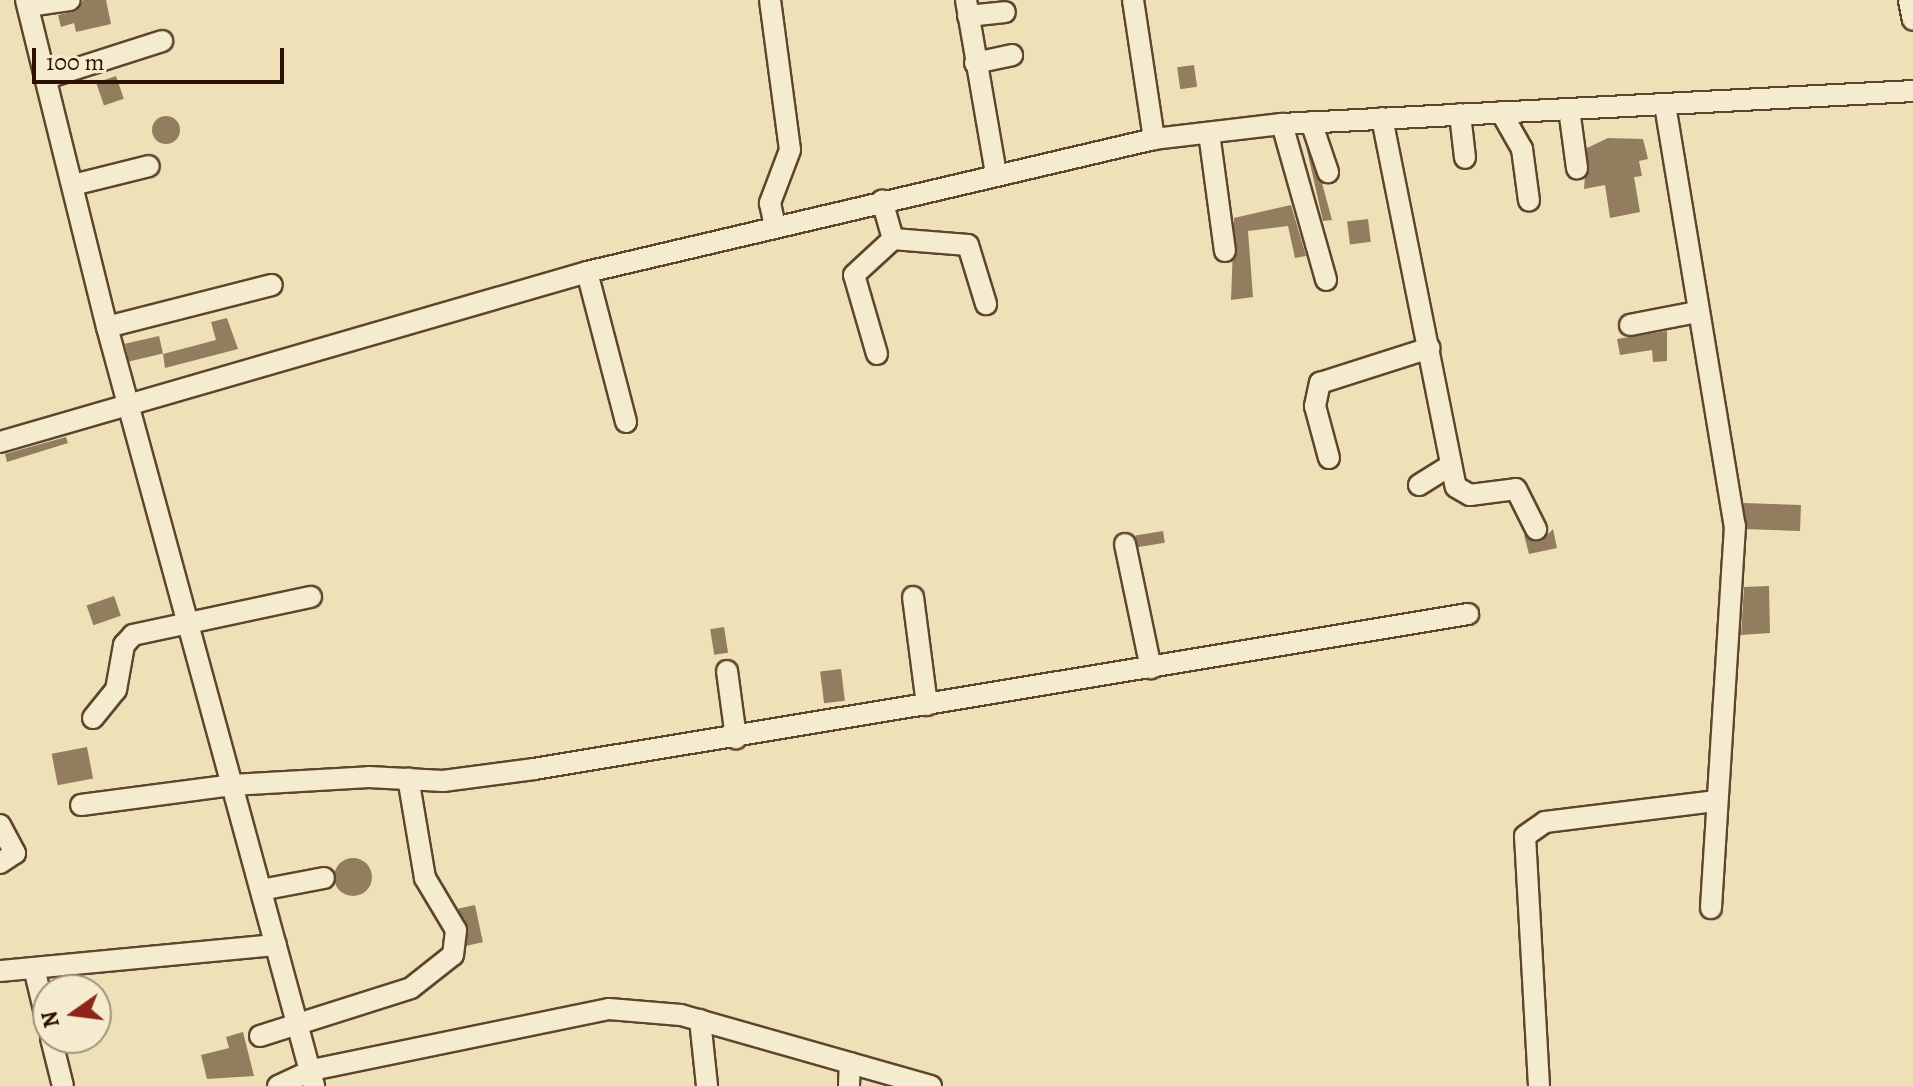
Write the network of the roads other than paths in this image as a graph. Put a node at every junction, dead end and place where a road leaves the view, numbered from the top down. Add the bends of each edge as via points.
1 (70, 0) edge
2 (770, 0) edge
3 (1133, 0) edge
4 (1909, 0) edge
5 (27, 3) edge
6 (967, 8) edge
7 (1005, 12) dead end
8 (1913, 20) edge
9 (162, 41) dead end
10 (1012, 55) dead end
11 (975, 63) junction
12 (47, 78) junction
13 (1913, 91) edge
14 (1665, 105) junction
15 (1569, 109) junction
16 (1501, 112) junction
17 (1460, 114) junction
18 (1382, 118) junction
19 (1311, 122) junction
20 (1282, 124) junction
21 (1209, 133) junction
22 (1154, 139) junction
23 (1465, 158) dead end
24 (149, 166) dead end
25 (1577, 168) dead end
26 (1328, 172) dead end
27 (996, 174) junction
28 (73, 185) junction
29 (882, 201) junction
30 (1529, 201) dead end
31 (775, 227) junction
32 (893, 239) junction
33 (1225, 251) dead end
34 (587, 272) junction
35 (1326, 280) dead end
36 (272, 285) dead end
37 (986, 304) dead end
38 (1697, 312) junction
39 (1630, 325) dead end
40 (107, 327) junction
41 (1430, 348) junction
42 (877, 354) dead end
43 (128, 402) junction
44 (626, 422) dead end
45 (0, 442) edge
46 (1329, 458) dead end
47 (1451, 465) junction
48 (1419, 485) dead end
49 (1536, 529) dead end
50 (1125, 544) dead end
51 (311, 597) dead end
52 (913, 597) dead end
53 (1468, 614) dead end
54 (186, 621) junction
55 (1151, 668) junction
56 (727, 671) dead end
57 (927, 705) junction
58 (93, 718) dead end
59 (736, 738) junction
60 (408, 778) junction
61 (232, 785) junction
62 (1715, 801) junction
63 (81, 805) dead end
64 (0, 825) edge
65 (0, 863) edge
66 (324, 878) dead end
67 (261, 890) junction
68 (1711, 908) dead end
69 (276, 945) junction
70 (34, 968) junction
71 (0, 971) edge
72 (35, 974) edge
73 (700, 1020) junction
74 (299, 1024) junction
75 (260, 1036) dead end
76 (55, 1054) edge
77 (850, 1063) junction
78 (313, 1078) edge
79 (63, 1086) edge
80 (278, 1086) edge
81 (707, 1086) edge
82 (849, 1086) edge
83 (931, 1086) edge
84 (1539, 1086) edge

1 - 5 street
2 - 31 street via 790,150 770,203
3 - 22 street
4 - 8 street
5 - 12 street
6 - 7 street
6 - 11 street
9 - 12 street
10 - 11 street
11 - 27 street
12 - 28 street
13 - 14 street
14 - 15 street
14 - 38 street
15 - 16 street
15 - 25 street
16 - 17 street
16 - 30 street via 1520,141
17 - 18 street
17 - 23 street
18 - 19 street
18 - 41 street
19 - 20 street
19 - 26 street
20 - 21 street
20 - 35 street
21 - 22 street
21 - 33 street
22 - 27 street
24 - 28 street
27 - 29 street
28 - 40 street
29 - 31 street
29 - 32 street
31 - 34 street
32 - 37 street via 968,245
32 - 42 street via 854,275
34 - 43 street
34 - 44 street
36 - 40 street
38 - 39 street
38 - 62 street via 1735,526
40 - 43 street
41 - 46 street via 1320,383 1315,406
41 - 47 street
43 - 45 street
43 - 54 street
47 - 48 street
47 - 49 street via 1463,493 1516,489
50 - 55 street
51 - 54 street
52 - 57 street
53 - 55 street
54 - 58 street via 133,635 121,654 116,690
54 - 61 street
55 - 57 street
56 - 59 street
57 - 59 street
59 - 60 street via 443,781
60 - 61 street
60 - 74 street via 425,878 456,930 453,955 411,988
61 - 63 street
61 - 67 street
62 - 68 street
62 - 84 street via 1545,822 1525,836
64 - 65 street via 15,853
66 - 67 street
67 - 69 street
69 - 70 street
69 - 74 street
70 - 71 street
70 - 72 street
73 - 77 street
73 - 78 street via 594,1011
73 - 81 street
74 - 75 street
74 - 78 street
76 - 79 street
77 - 82 street
77 - 83 street
78 - 80 street

